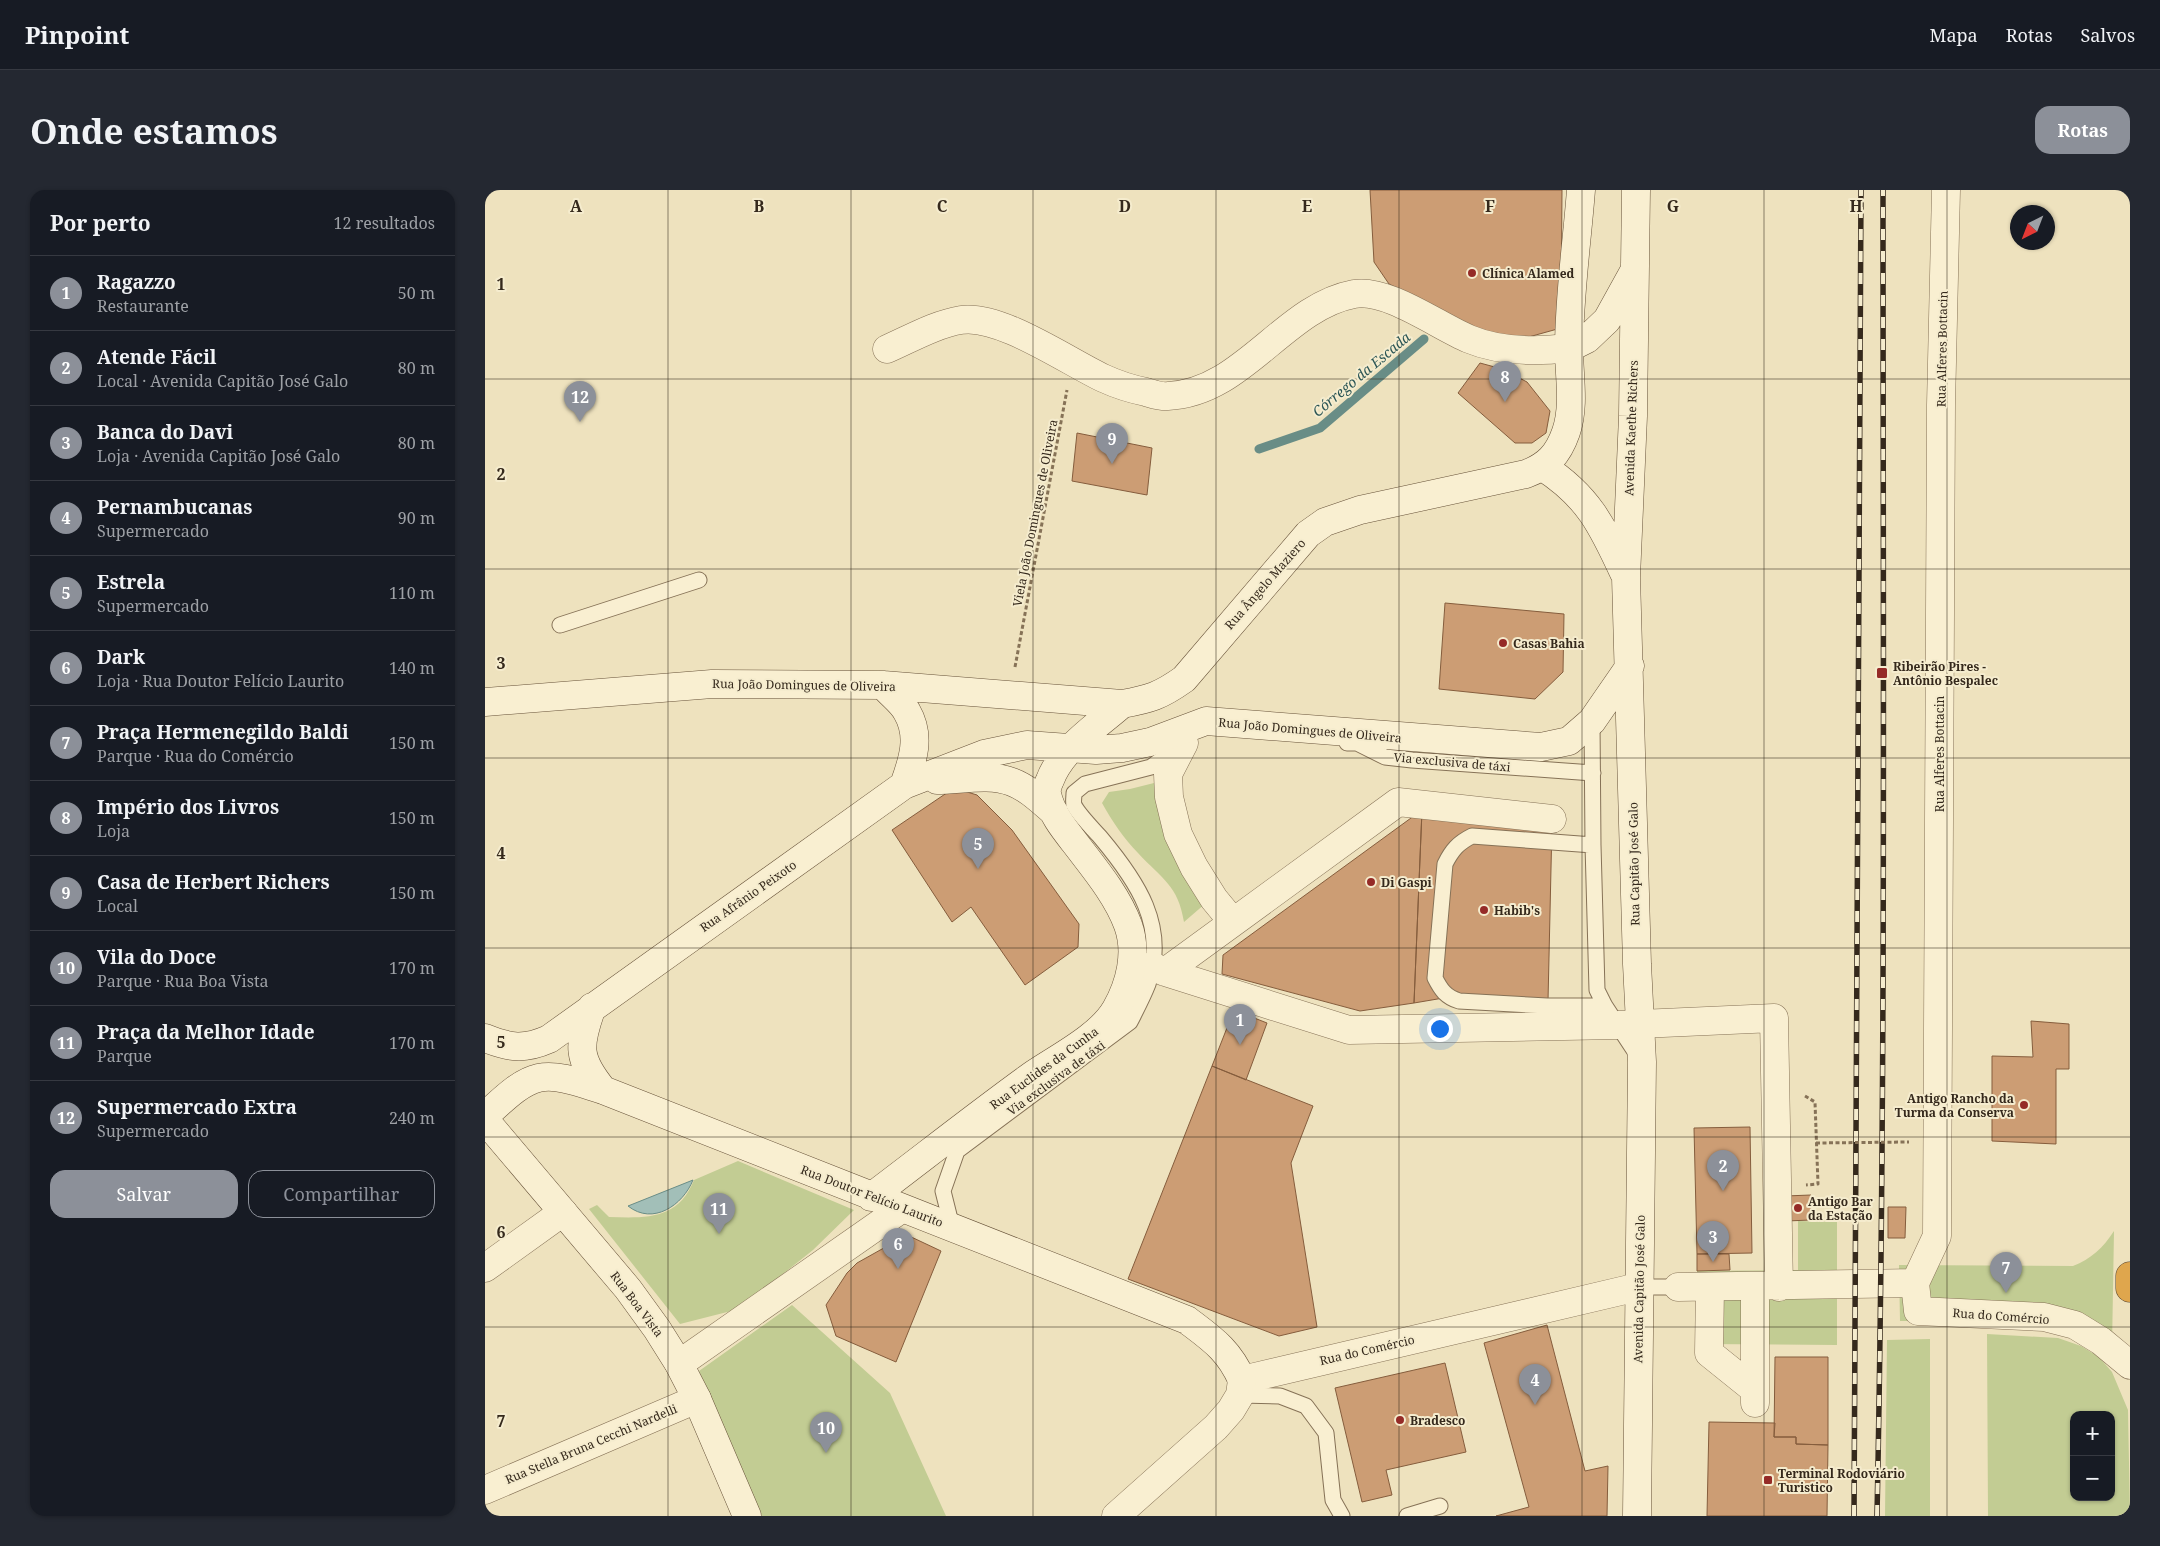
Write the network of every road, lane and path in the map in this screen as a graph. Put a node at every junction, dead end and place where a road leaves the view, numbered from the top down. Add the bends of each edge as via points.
1 (1581, 190) edge
2 (1636, 190) edge
3 (1946, 190) edge
4 (1635, 270) junction
5 (887, 348) dead end
6 (1569, 348) junction
7 (1072, 362) junction
8 (1543, 467) junction
9 (1626, 577) junction
10 (699, 580) dead end
11 (560, 625) dead end
12 (1630, 666) junction
13 (1015, 667) dead end
14 (883, 685) junction
15 (485, 702) edge
16 (1122, 704) junction
17 (1593, 721) junction
18 (1184, 743) junction
19 (1072, 748) junction
20 (1593, 773) junction
21 (911, 782) junction
22 (1054, 812) junction
23 (1552, 818) dead end
24 (1593, 845) junction
25 (1233, 922) junction
26 (1159, 969) junction
27 (592, 1007) junction
28 (1621, 1018) junction
29 (485, 1038) edge
30 (1642, 1062) joint
31 (603, 1090) junction
32 (1815, 1102) dead end
33 (485, 1116) edge
34 (485, 1120) edge
35 (1909, 1142) dead end
36 (1816, 1143) junction
37 (1818, 1184) dead end
38 (871, 1197) junction
39 (901, 1209) junction
40 (563, 1212) junction
41 (952, 1227) junction
42 (485, 1268) edge
43 (2130, 1276) edge
44 (1915, 1283) junction
45 (1638, 1286) junction
46 (1678, 1287) joint
47 (1710, 1287) junction
48 (1767, 1287) junction
49 (2130, 1288) edge
50 (679, 1364) junction
51 (2130, 1365) edge
52 (1241, 1387) junction
53 (697, 1399) junction
54 (485, 1490) edge
55 (1439, 1506) dead end
56 (747, 1516) edge
57 (1116, 1516) edge
58 (1342, 1516) edge
59 (1407, 1516) edge
60 (1637, 1516) edge

1 - 6 street
2 - 4 street, Avenida Kaethe Richers
3 - 44 street, Rua Alferes Bottacin via 1941,405 1937,1236
4 - 6 street via 1607,320 1587,339
4 - 9 street, Avenida Kaethe Richers
5 - 7 street via 962,320 1001,326
6 - 7 street via 1539,352 1504,348 1470,339 1379,296 1355,294 1330,301 1224,378 1196,392 1167,396 1136,390
6 - 8 street via 1571,415 1561,443
7 - 13 path, Viela João Domingues de Oliveira
8 - 9 street via 1565,481 1582,498 1597,519
8 - 16 street, Rua Ângelo Maziero via 1526,474 1360,510 1325,522 1308,534 1184,679 1151,699
9 - 12 street, Avenida Kaethe Richers
10 - 11 lane
12 - 17 street, Rua João Domingues de Oliveira
12 - 28 street, Rua Capitão José Galo
14 - 15 street, Rua João Domingues de Oliveira via 712,684
14 - 16 street, Rua João Domingues de Oliveira
14 - 21 street via 907,711 915,732
16 - 19 street, Rua Euclides da Cunha
17 - 19 street, Rua João Domingues de Oliveira via 1569,741 1541,747 1206,722 1150,742 1122,748
17 - 20 lane
18 - 20 lane, Via exclusiva de táxi via 1196,734 1357,743 1385,757
18 - 25 street via 1168,774 1169,797 1178,834 1214,899
18 - 26 lane, Via exclusiva de táxi via 1151,767 1085,784 1073,794 1074,805 1137,886 1154,931
19 - 21 street, Rua João Domingues de Oliveira via 1027,745 984,754
19 - 22 street, Rua Euclides da Cunha via 1050,780 1046,793
20 - 24 lane
21 - 22 street via 981,778 1011,782 1026,789
21 - 27 street, Rua Afrânio Peixoto
22 - 38 street, Rua Euclides da Cunha via 1103,881 1129,926 1132,965 1121,997 1111,1016 1079,1044 1031,1076
23 - 25 street via 1398,802
24 - 28 lane via 1597,990
24 - 28 lane via 1472,836 1460,842 1445,864 1435,978 1449,997 1459,1001 1547,1006
25 - 26 street
26 - 28 street via 1349,1030
26 - 41 lane, Via exclusiva de táxi via 1130,1022 957,1151 943,1191
27 - 29 street, Rua Afrânio Peixoto via 549,1039 534,1046 511,1046
27 - 31 street via 581,1042 583,1060
28 - 30 street, Rua Capitão José Galo
28 - 48 street via 1774,1018
30 - 45 street, Avenida Capitão José Galo
31 - 33 street, Rua Doutor Felício Laurito via 559,1076 544,1076 527,1080
31 - 38 street, Rua Doutor Felício Laurito
32 - 36 path
34 - 40 street, Rua Boa Vista
35 - 36 path, bridge
36 - 37 path
38 - 39 street, Rua Doutor Felício Laurito
39 - 41 street, Rua Doutor Felício Laurito
39 - 50 street
40 - 42 street
40 - 50 street, Rua Boa Vista via 628,1289
41 - 52 street, Rua Doutor Felício Laurito via 1187,1320 1234,1361
43 - 49 highway
44 - 48 street
44 - 51 street, Rua do Comércio via 1918,1311 2044,1318 2075,1325
45 - 46 lane, Rua do Comércio
45 - 52 street, Rua do Comércio
45 - 60 street, Avenida Capitão José Galo
46 - 47 street
47 - 48 street
47 - 48 street via 1709,1353 1755,1399
50 - 53 street, Rua Boa Vista
52 - 57 street via 1231,1410 1216,1427
52 - 58 lane via 1306,1406 1326,1433 1333,1500
53 - 54 street, Rua Stella Bruna Cecchi Nardelli
53 - 56 street, Rua Boa Vista
55 - 59 lane

